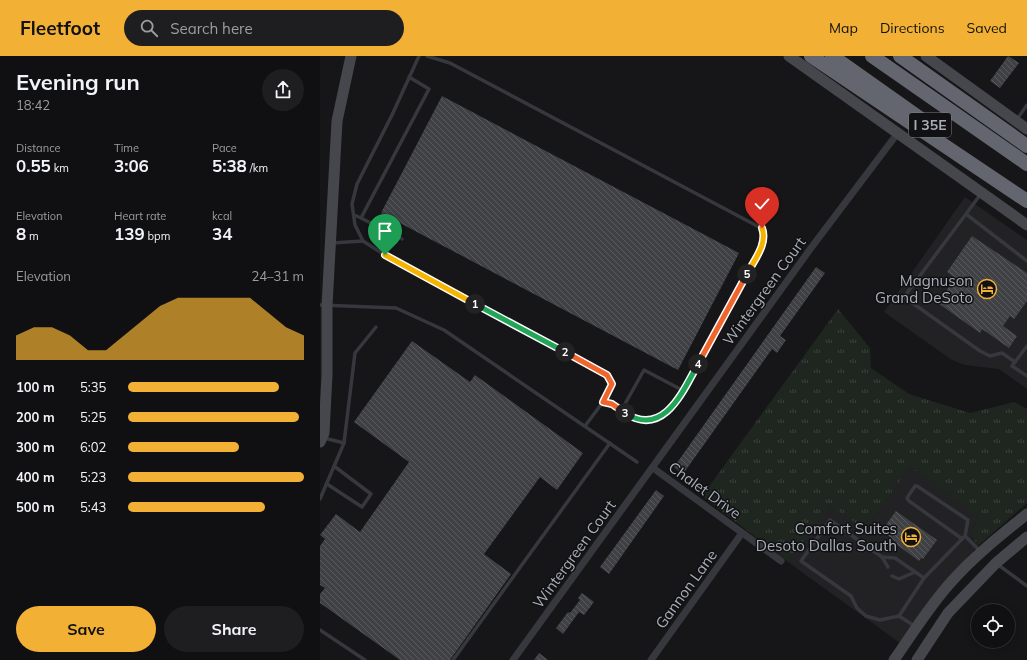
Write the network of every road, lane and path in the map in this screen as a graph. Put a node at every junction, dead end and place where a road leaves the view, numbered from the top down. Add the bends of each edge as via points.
1 (350, 56) edge
2 (419, 56) edge
3 (427, 56) edge
4 (789, 56) edge
5 (811, 56) edge
6 (832, 56) edge
7 (872, 56) edge
8 (900, 56) edge
9 (926, 56) edge
10 (409, 77) junction
11 (1027, 105) edge
12 (1016, 121) junction
13 (1027, 129) edge
14 (897, 134) junction
15 (1027, 146) edge
16 (1027, 164) edge
17 (981, 193) junction
18 (1027, 194) edge
19 (1027, 201) edge
20 (966, 214) junction
21 (354, 215) junction
22 (361, 218) junction
23 (1027, 226) edge
24 (402, 239) dead end
25 (363, 241) junction
26 (331, 243) junction
27 (1027, 261) edge
28 (324, 305) edge
29 (376, 327) dead end
30 (1027, 346) edge
31 (1014, 364) junction
32 (1027, 376) edge
33 (684, 391) junction
34 (603, 402) junction
35 (621, 411) junction
36 (585, 426) junction
37 (321, 440) edge
38 (344, 443) junction
39 (610, 443) junction
40 (636, 462) dead end
41 (334, 466) junction
42 (653, 468) junction
43 (327, 484) junction
44 (320, 499) edge
45 (1027, 514) edge
46 (742, 532) junction
47 (963, 537) junction
48 (1027, 537) edge
49 (981, 552) junction
50 (882, 557) junction
51 (781, 561) dead end
52 (996, 563) junction
53 (888, 567) dead end
54 (915, 572) junction
55 (892, 576) dead end
56 (924, 578) junction
57 (1026, 583) edge
58 (898, 616) junction
59 (917, 627) junction
60 (320, 630) edge
61 (365, 660) edge
62 (453, 660) edge
63 (514, 660) edge
64 (650, 660) edge
65 (894, 660) edge
66 (917, 660) edge

1 - 26 main road via 337,121
2 - 10 lane
3 - 33 lane via 450,63 762,228 765,235 762,247
4 - 14 main road
5 - 19 highway
6 - 18 highway, I 35E
7 - 16 highway, I 35E
8 - 15 highway
9 - 12 main road
10 - 21 lane via 356,184 352,204
10 - 22 lane via 429,89
11 - 12 lane
12 - 13 main road
14 - 17 main road
14 - 42 street, Wintergreen Court via 811,248
17 - 20 lane
17 - 23 main road
20 - 27 lane
20 - 31 lane via 904,297 980,351 990,356 1002,352
21 - 22 lane
21 - 25 lane via 355,225
22 - 24 lane
25 - 26 lane
25 - 34 lane via 607,375 612,384
26 - 28 main road
28 - 36 lane via 396,308 444,330
28 - 37 main road via 327,375 324,433
29 - 38 lane via 355,353
30 - 31 lane
31 - 32 lane
33 - 35 lane via 666,414 648,420 631,417
33 - 35 lane via 644,370
34 - 35 lane via 612,404
34 - 36 lane
36 - 39 lane
37 - 38 lane
38 - 41 lane
39 - 40 lane
39 - 62 lane
41 - 43 lane
41 - 43 lane via 370,494 362,507
42 - 46 street, Chalet Drive
42 - 63 street, Wintergreen Court
43 - 44 lane
45 - 49 main road
46 - 51 street, Chalet Drive
46 - 64 street, Gannon Lane
47 - 47 lane via 968,520 915,486 908,494 909,501
47 - 49 lane
47 - 56 lane
48 - 52 main road
49 - 52 main road
49 - 59 main road via 952,581
50 - 53 lane
50 - 54 lane via 895,558
50 - 58 lane via 830,520 801,561 851,596 857,608 866,616 880,620
52 - 57 lane
52 - 66 main road via 948,614
54 - 55 lane via 899,579
54 - 56 lane
56 - 58 lane
58 - 59 lane
59 - 65 main road
60 - 61 lane

